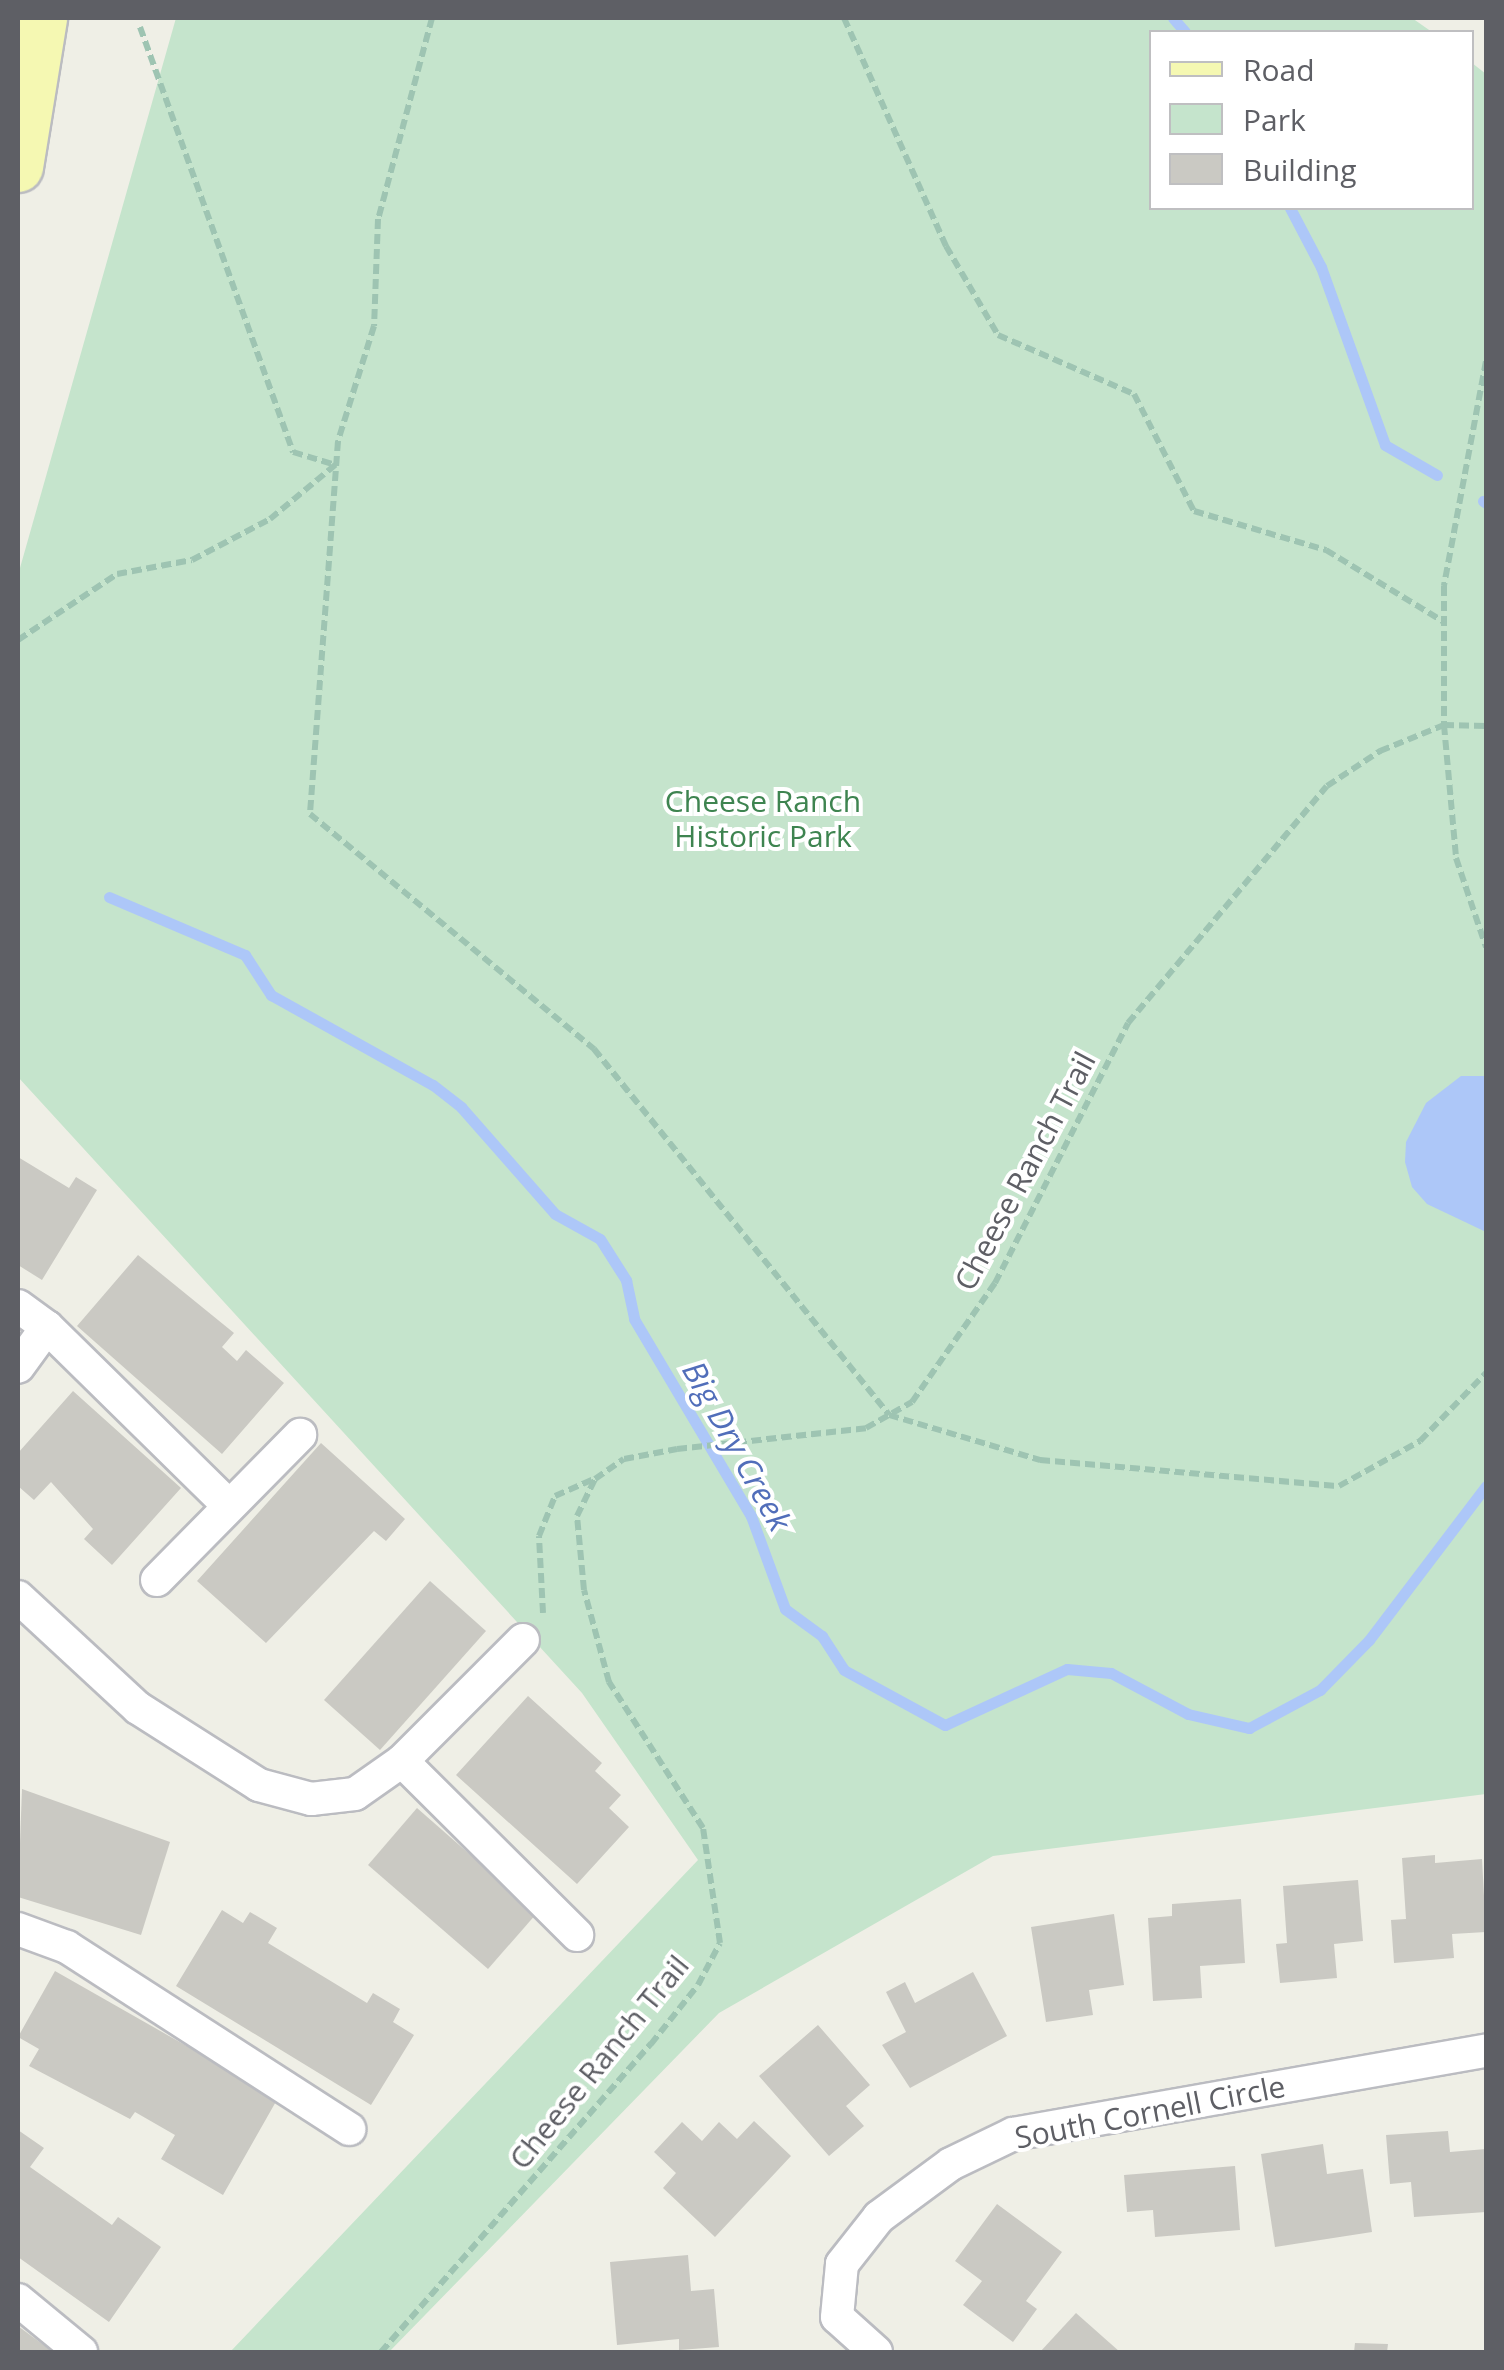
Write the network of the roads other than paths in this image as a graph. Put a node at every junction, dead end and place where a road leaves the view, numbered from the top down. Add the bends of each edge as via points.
1 (42, 18) edge
2 (18, 168) edge
3 (18, 1306) edge
4 (47, 1327) junction
5 (18, 1367) edge
6 (300, 1435) dead end
7 (230, 1506) junction
8 (156, 1580) dead end
9 (18, 1596) edge
10 (523, 1640) road end
11 (402, 1761) junction
12 (18, 1929) edge
13 (576, 1935) dead end
14 (1486, 2051) edge
15 (350, 2128) dead end
16 (18, 2300) edge
17 (81, 2352) edge
18 (876, 2352) edge

1 - 2 main road
3 - 4 street
4 - 5 street
4 - 7 street
6 - 7 street
7 - 8 street
9 - 11 street via 138,1708 259,1785 311,1799 355,1794
10 - 11 street
11 - 13 street
12 - 15 street via 67,1947
14 - 18 street, South Cornell Circle via 1013,2134 951,2164 879,2217 842,2264 837,2317
16 - 17 street

